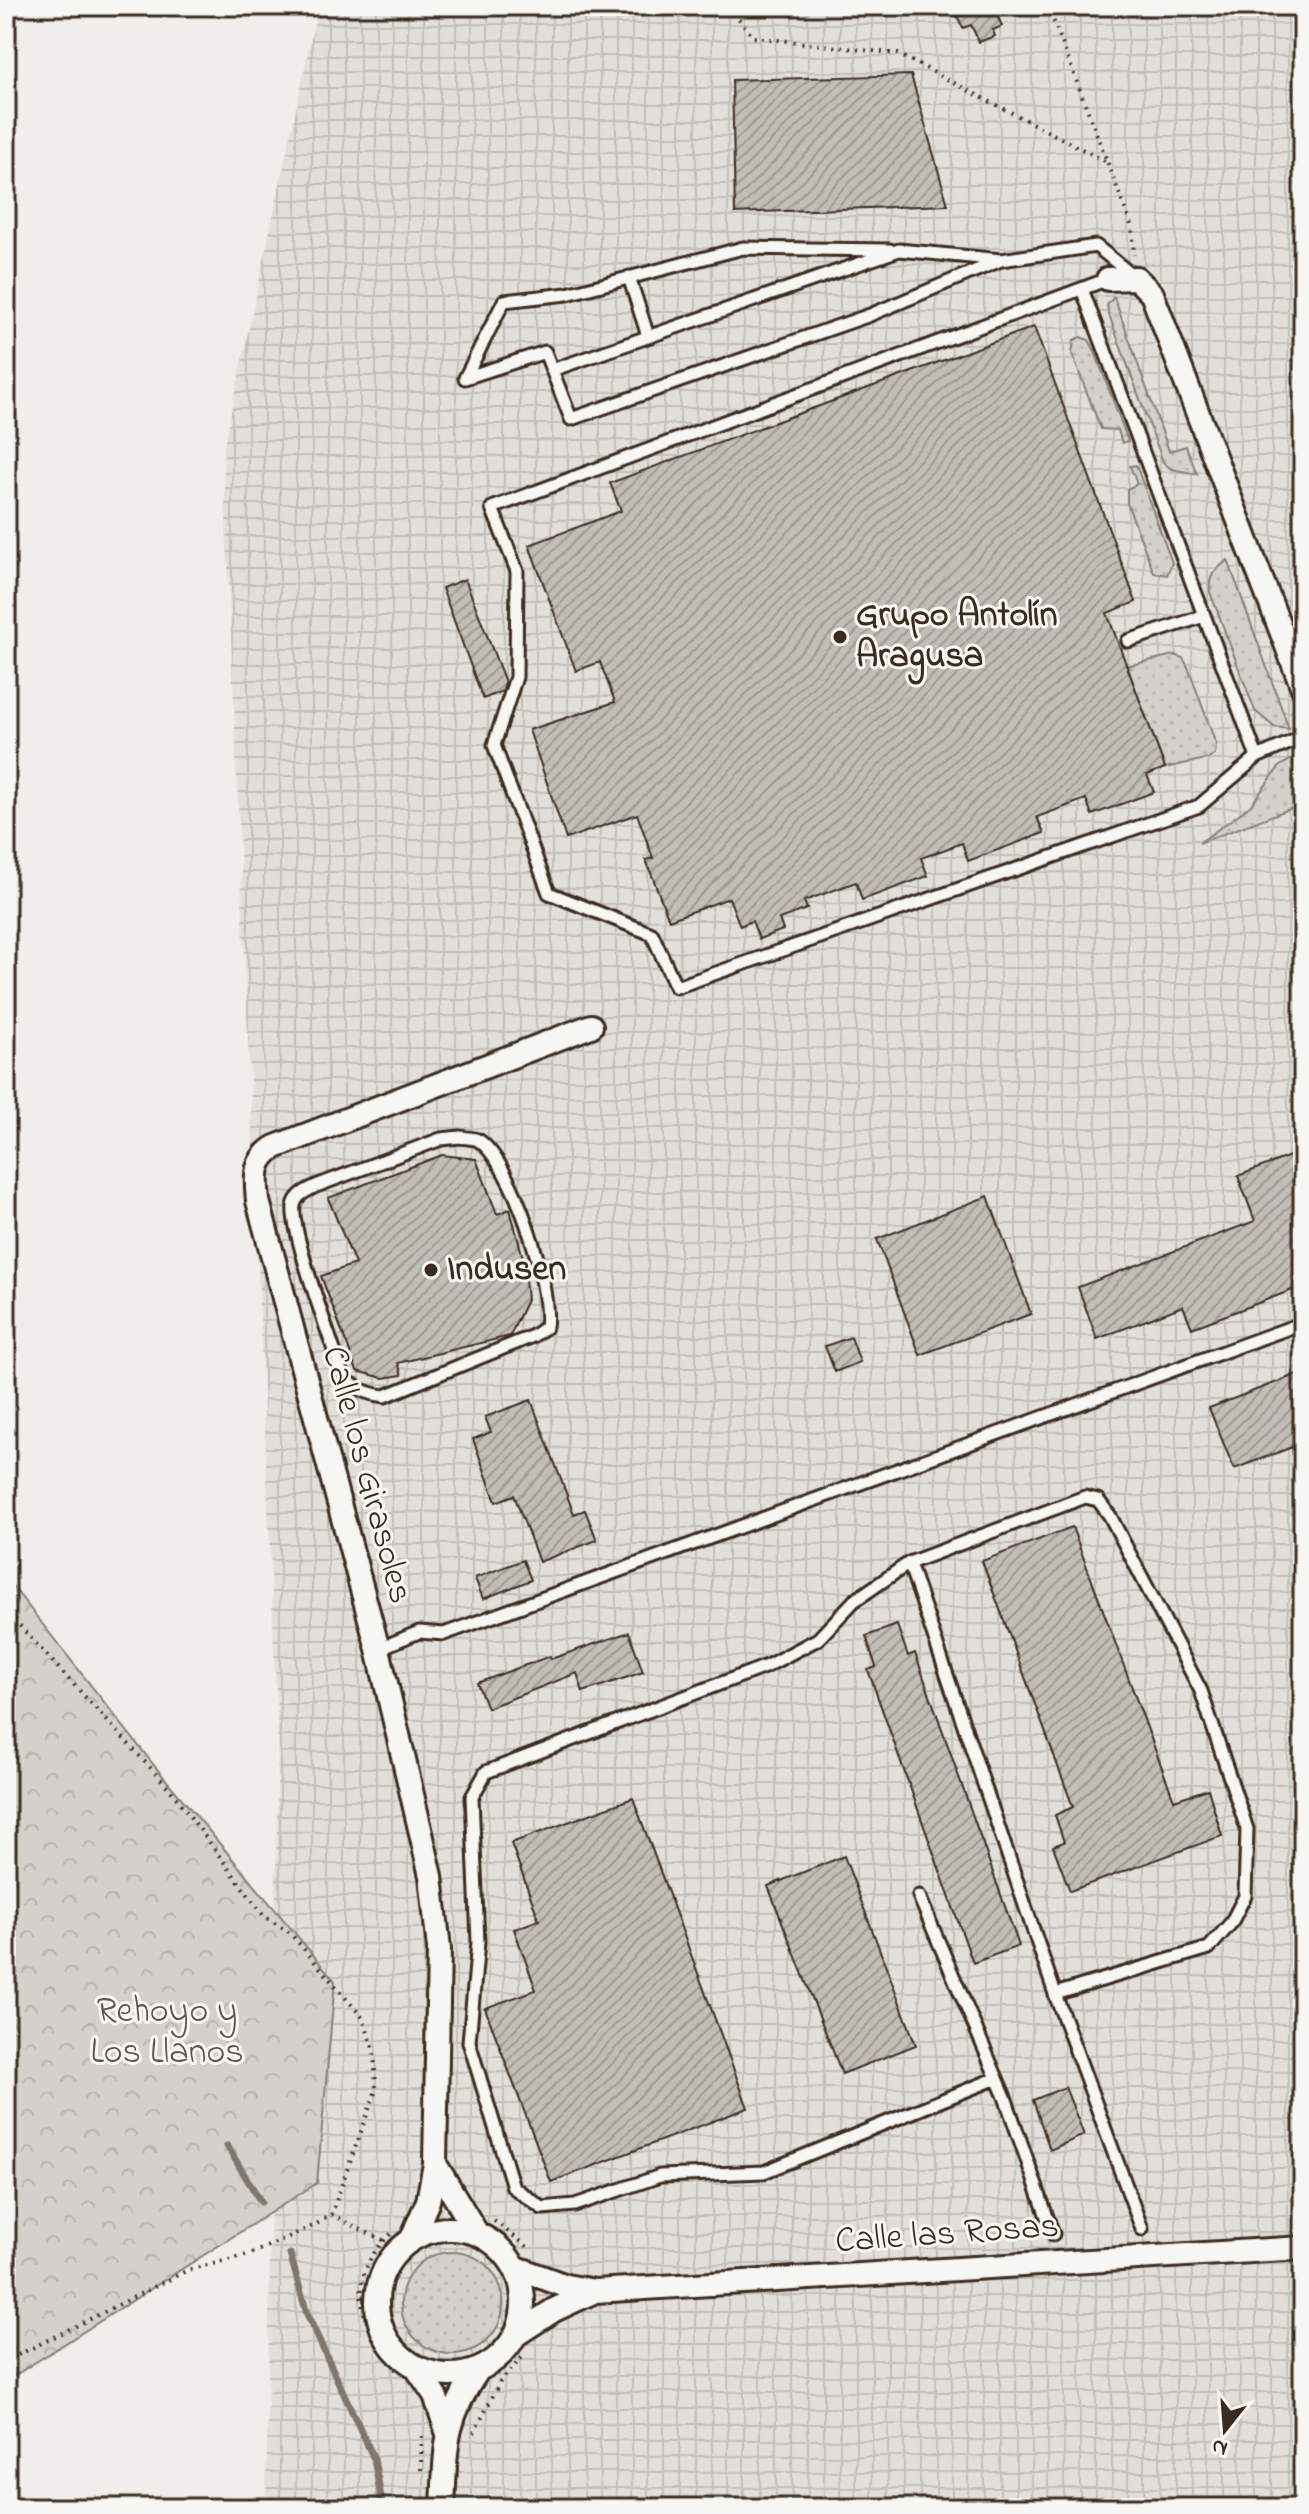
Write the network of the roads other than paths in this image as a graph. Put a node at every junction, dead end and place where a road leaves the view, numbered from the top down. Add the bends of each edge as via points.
1 (899, 250) junction
2 (1001, 260) junction
3 (629, 277) junction
4 (1136, 278) junction
5 (1108, 279) joint
6 (1082, 289) junction
7 (648, 336) junction
8 (552, 370) junction
9 (1204, 616) junction
10 (1128, 641) dead end
11 (1303, 688) edge
12 (1303, 737) edge
13 (1257, 757) junction
14 (591, 1026) dead end
15 (289, 1220) joint
16 (1303, 1323) edge
17 (909, 1563) junction
18 (378, 1649) junction
19 (919, 1896) dead end
20 (1055, 1994) junction
21 (997, 2078) junction
22 (435, 2164) junction
23 (484, 2226) junction
24 (1142, 2229) dead end
25 (1053, 2234) dead end
26 (397, 2239) junction
27 (1303, 2248) edge
28 (517, 2268) junction
29 (595, 2291) junction
30 (525, 2341) junction
31 (478, 2370) junction
32 (409, 2373) junction
33 (447, 2431) junction
34 (443, 2508) edge

1 - 2 lane
1 - 3 lane via 743,248
1 - 7 lane
2 - 4 lane via 1096,246
2 - 8 lane via 870,315 571,419
3 - 7 lane
3 - 8 lane via 567,294 504,301 465,378 545,352
4 - 5 street
4 - 11 street via 1152,294
5 - 6 lane
6 - 9 lane
6 - 13 lane via 492,508 517,571 516,677 494,745 549,893 652,934 676,987 1199,806
7 - 8 lane
9 - 10 lane
9 - 13 lane
12 - 13 lane
14 - 18 street, Calle los Girasoles via 275,1147 265,1153 255,1172 267,1237
15 - 15 lane via 301,1194 316,1186 441,1139 477,1139 503,1168 542,1270 549,1308 546,1327 385,1396 369,1394 343,1376
16 - 18 lane via 444,1634 419,1632
17 - 20 lane
17 - 20 lane via 1085,1497 1098,1500 1201,1691 1247,1829 1245,1896 1209,1948
17 - 21 lane via 854,1601 818,1639 767,1666 486,1772 472,1797 478,1942 469,2042 513,2187 542,2208 575,2205 660,2176 764,2172
18 - 22 street, Calle los Girasoles via 436,1912
19 - 21 lane
20 - 24 lane
21 - 25 lane
22 - 23 street
22 - 26 street, Calle los Girasoles via 428,2201
23 - 26 street
23 - 28 street
26 - 32 street via 381,2277 377,2311
27 - 29 street, Calle las Rosas
28 - 29 street, Calle las Rosas
28 - 30 street
29 - 30 street, Calle las Rosas via 554,2310
30 - 31 street
31 - 32 street
31 - 33 street via 459,2398
32 - 33 street via 435,2395
33 - 34 street

